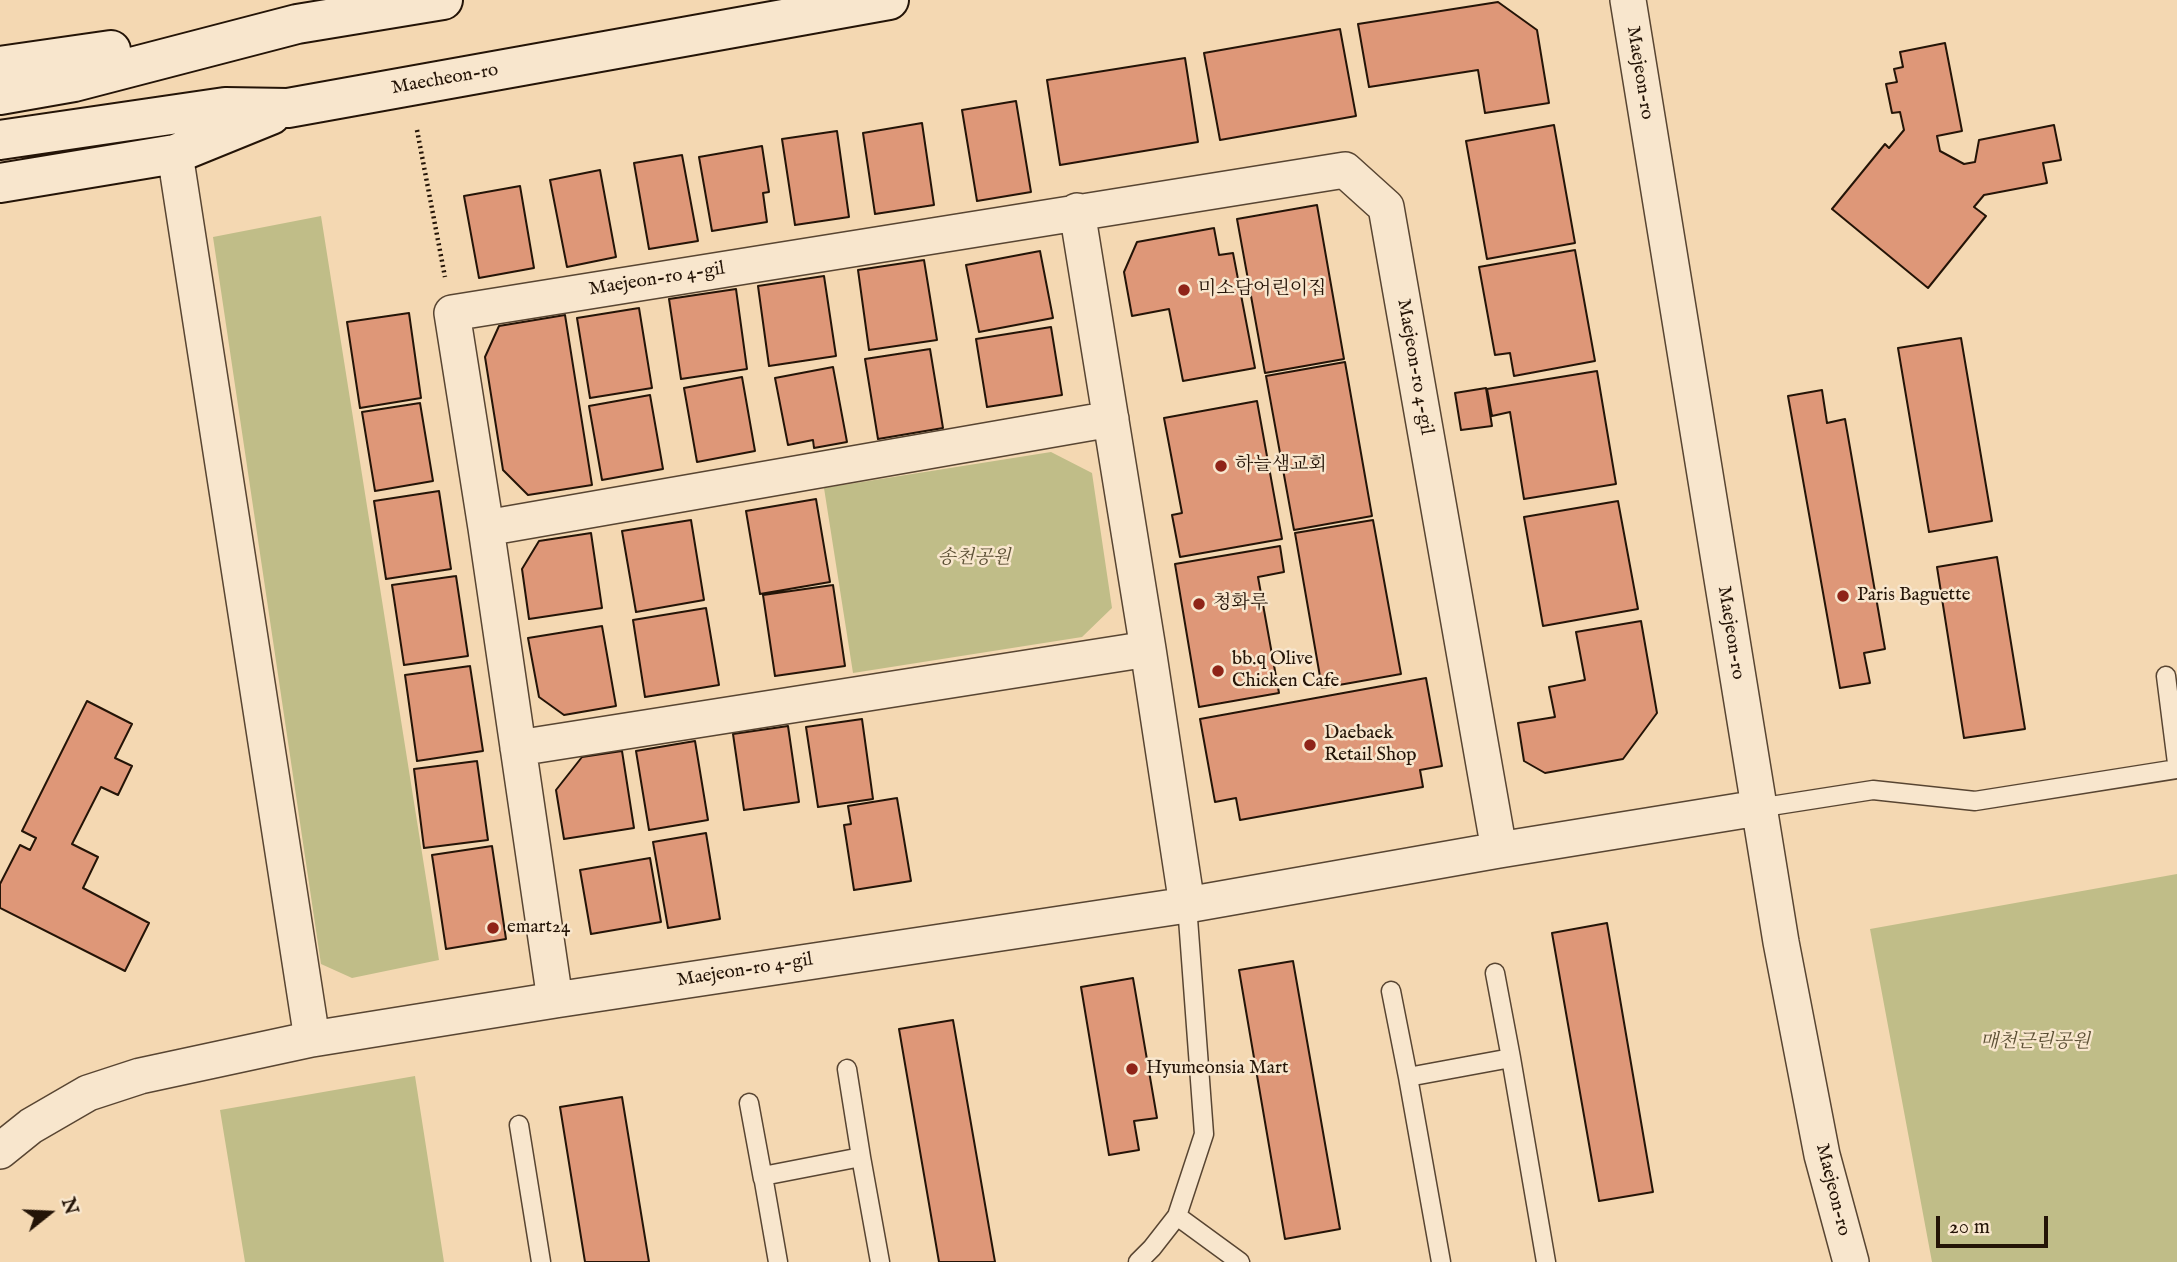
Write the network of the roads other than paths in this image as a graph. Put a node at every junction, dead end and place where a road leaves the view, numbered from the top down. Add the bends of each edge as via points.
1 (443, 0) edge
2 (888, 0) edge
3 (1628, 0) edge
4 (297, 24) junction
5 (0, 66) edge
6 (0, 95) edge
7 (288, 108) junction
8 (0, 140) edge
9 (175, 154) junction
10 (0, 183) edge
11 (1077, 211) junction
12 (1111, 419) junction
13 (486, 528) junction
14 (1148, 649) junction
15 (2166, 676) dead end
16 (518, 748) junction
17 (2177, 763) edge
18 (2177, 769) edge
19 (1758, 808) junction
20 (1499, 850) junction
21 (1187, 905) junction
22 (1495, 973) dead end
23 (1391, 991) dead end
24 (555, 1000) junction
25 (312, 1039) junction
26 (1511, 1058) junction
27 (847, 1069) dead end
28 (1408, 1077) junction
29 (749, 1103) dead end
30 (519, 1125) dead end
31 (0, 1152) edge
32 (861, 1157) junction
33 (763, 1179) junction
34 (1177, 1216) junction
35 (541, 1262) edge
36 (778, 1262) edge
37 (880, 1262) edge
38 (1138, 1262) edge
39 (1240, 1262) edge
40 (1441, 1262) edge
41 (1546, 1262) edge
42 (1851, 1262) edge

1 - 4 main road
2 - 7 main road, Maecheon-ro
3 - 19 street, Maejeon-ro
4 - 5 main road
4 - 6 main road via 74,82
7 - 8 main road, Maecheon-ro via 225,107
7 - 9 main road
9 - 10 main road
9 - 25 street
11 - 12 street
11 - 13 street, Maejeon-ro 4-gil via 452,313
11 - 20 street, Maejeon-ro 4-gil via 1345,170 1386,206
12 - 13 street
12 - 14 street
13 - 16 street
14 - 16 street
14 - 21 street
15 - 17 lane
16 - 24 street
18 - 19 lane via 1975,801 1873,790
19 - 20 street, Maejeon-ro 4-gil
19 - 42 street, Maejeon-ro via 1822,1155
20 - 21 street, Maejeon-ro 4-gil
21 - 24 street, Maejeon-ro 4-gil
21 - 34 lane via 1205,1135
22 - 26 lane
23 - 28 lane
24 - 25 street, Maejeon-ro 4-gil
25 - 31 street, Maejeon-ro 4-gil via 141,1076 88,1093 31,1126
26 - 28 lane
26 - 41 lane
27 - 32 lane
28 - 40 lane
29 - 33 lane
30 - 35 lane
32 - 33 lane via 762,1175
32 - 37 lane
33 - 36 lane
34 - 38 lane
34 - 39 lane

